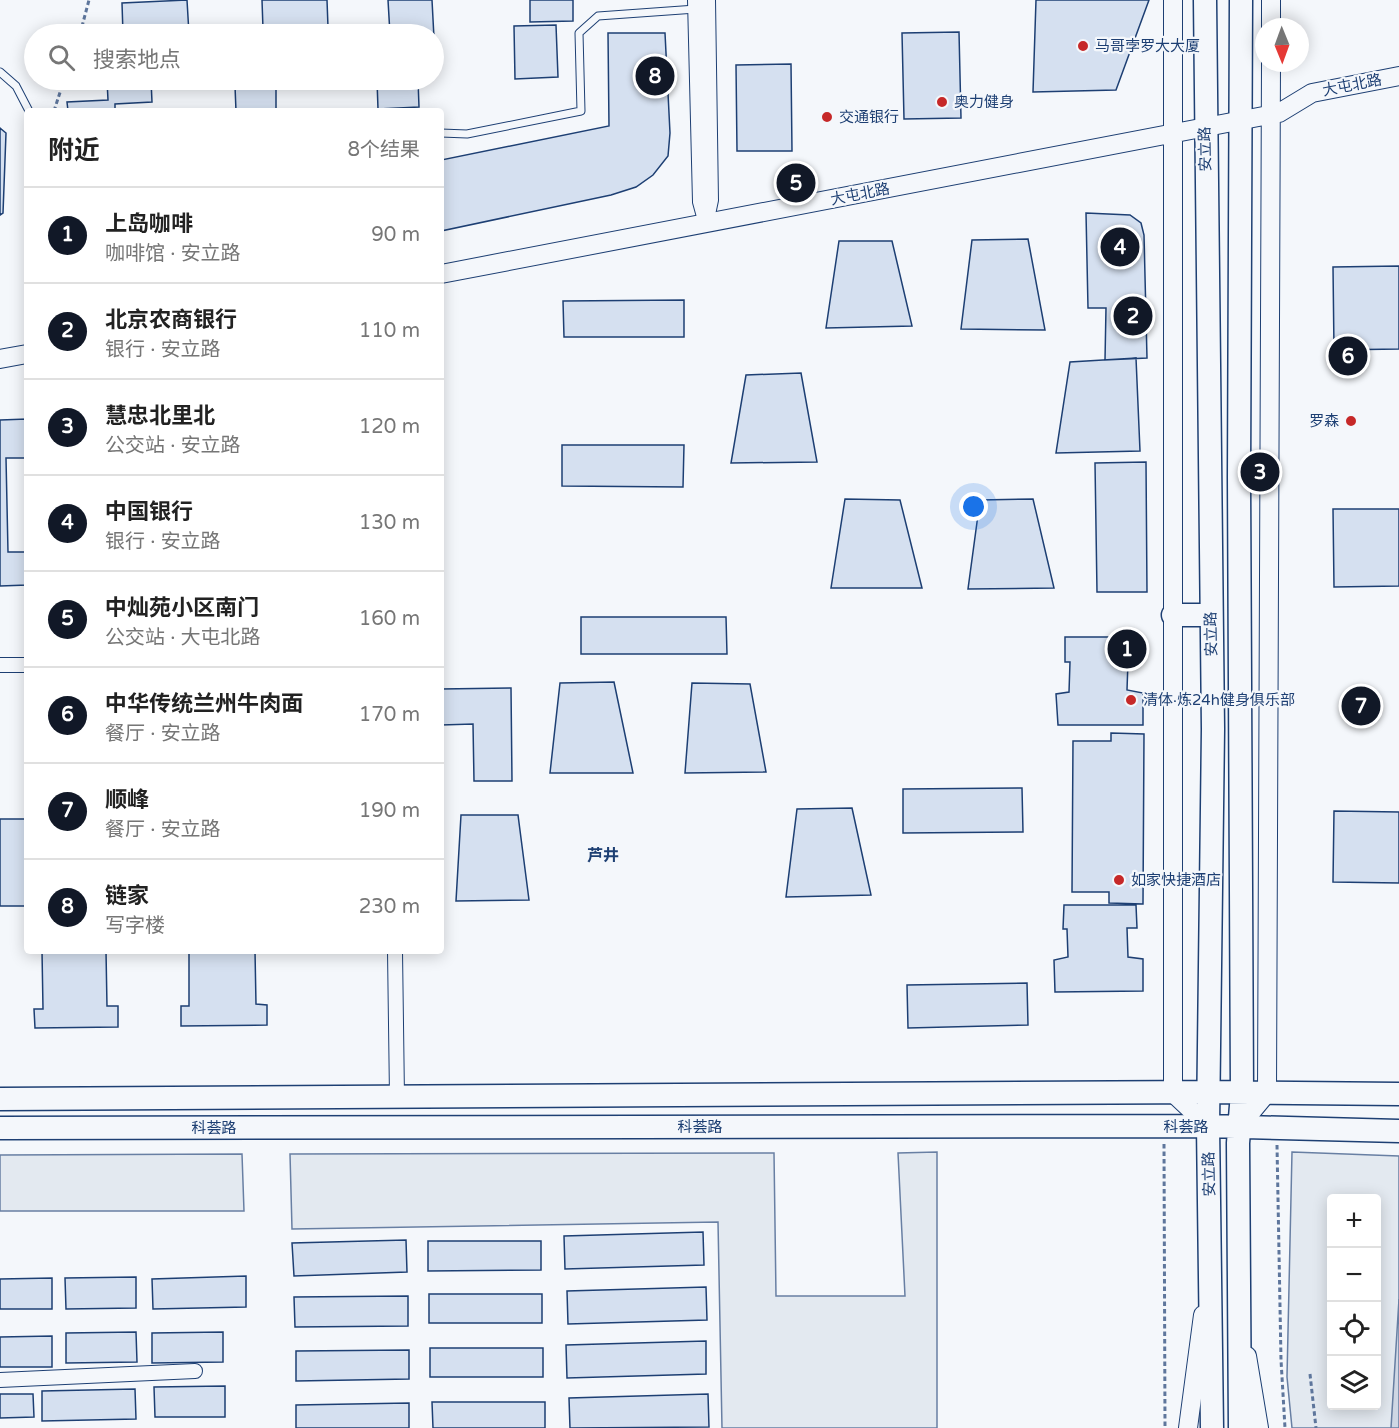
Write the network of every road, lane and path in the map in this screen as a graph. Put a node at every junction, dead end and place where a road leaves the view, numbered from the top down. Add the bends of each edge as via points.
1 (89, 0) edge
2 (1173, 0) edge
3 (1205, 0) edge
4 (1241, 0) edge
5 (1271, 0) edge
6 (702, 4) edge
7 (1271, 18) edge
8 (83, 24) edge
9 (0, 72) edge
10 (1271, 72) edge
11 (1399, 76) edge
12 (61, 90) edge
13 (27, 108) edge
14 (55, 108) edge
15 (1270, 114) junction
16 (1242, 120) junction
17 (1204, 127) junction
18 (444, 133) edge
19 (1173, 133) junction
20 (706, 225) junction
21 (444, 273) edge
22 (24, 355) edge
23 (0, 359) edge
24 (1173, 615) junction
25 (1210, 615) junction
26 (0, 665) edge
27 (24, 665) edge
28 (395, 954) edge
29 (1209, 1092) junction
30 (1173, 1093) junction
31 (1242, 1093) junction
32 (1267, 1093) junction
33 (1399, 1094) edge
34 (397, 1096) junction
35 (0, 1099) edge
36 (1164, 1126) junction
37 (1208, 1126) junction
38 (0, 1128) edge
39 (1238, 1128) junction
40 (1277, 1128) junction
41 (1399, 1131) edge
42 (1210, 1269) junction
43 (1238, 1299) junction
44 (195, 1371) dead end
45 (1310, 1374) dead end
46 (0, 1380) edge
47 (1165, 1428) edge
48 (1188, 1428) edge
49 (1212, 1428) edge
50 (1240, 1428) edge
51 (1259, 1428) edge
52 (1285, 1428) edge
53 (1316, 1428) edge

1 - 8 path
2 - 19 street
3 - 17 main road, 安立路
4 - 16 main road, 安立路
5 - 7 street
6 - 18 lane via 598,16 579,33 581,111 467,134
6 - 20 street via 711,200
9 - 13 lane via 16,86
10 - 15 street
11 - 15 street, 大屯北路 via 1312,93 1279,113
12 - 14 path
15 - 16 street, 大屯北路
15 - 32 street
16 - 17 street, 大屯北路
16 - 31 main road, 安立路
17 - 19 street, 大屯北路
17 - 25 main road, 安立路
19 - 20 street, 大屯北路
19 - 24 street
20 - 21 street, 大屯北路
22 - 23 street
24 - 25 main road
24 - 30 street
25 - 29 main road, 安立路 via 1213,729
26 - 27 street
28 - 34 street
29 - 30 main road, 科荟路
29 - 31 main road, 科荟路
29 - 37 main road, 安立路
30 - 34 main road, 科荟路
30 - 37 street
31 - 32 main road, 科荟路
31 - 39 main road, 安立路
32 - 33 main road, 科荟路
32 - 39 street
34 - 35 main road, 科荟路
36 - 37 main road, 科荟路
36 - 38 main road, 科荟路
36 - 47 path
37 - 39 main road, 科荟路
37 - 42 main road, 安立路
39 - 40 main road, 科荟路
39 - 43 main road, 安立路
40 - 41 main road, 科荟路
40 - 52 path
42 - 48 street, 安立路
42 - 49 main road, 安立路
43 - 50 main road, 安立路
43 - 51 street, 安立路
44 - 46 street
45 - 53 path

